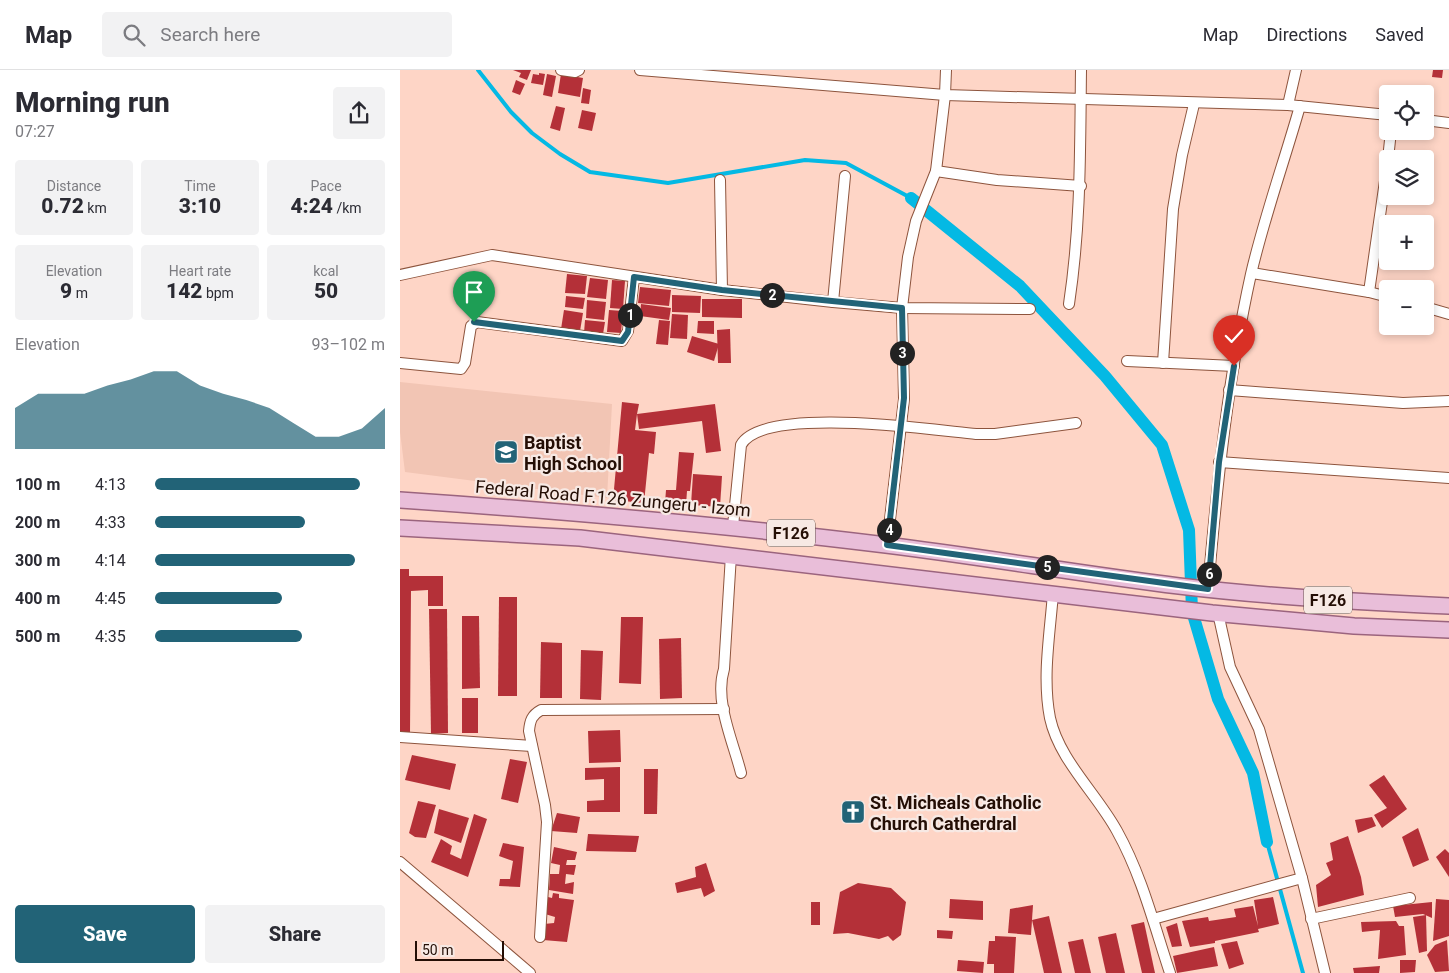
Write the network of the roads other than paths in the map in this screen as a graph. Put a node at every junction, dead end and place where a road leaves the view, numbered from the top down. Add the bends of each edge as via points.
1 (561, 70) edge
2 (579, 70) edge
3 (640, 70) edge
4 (646, 70) edge
5 (946, 70) edge
6 (1081, 70) edge
7 (1296, 70) edge
8 (945, 95) junction
9 (1081, 100) junction
10 (1194, 104) junction
11 (1288, 105) junction
12 (1300, 106) junction
13 (1379, 114) edge
14 (1434, 121) edge
15 (1449, 123) edge
16 (936, 171) junction
17 (845, 176) dead end
18 (720, 180) dead end
19 (1081, 186) junction
20 (1381, 205) edge
21 (1252, 273) junction
22 (400, 275) edge
23 (634, 277) junction
24 (722, 290) junction
25 (1368, 292) junction
26 (1379, 295) edge
27 (833, 302) junction
28 (1069, 304) dead end
29 (902, 308) junction
30 (1030, 309) dead end
31 (1434, 310) edge
32 (1449, 314) edge
33 (1127, 361) dead end
34 (400, 363) edge
35 (1163, 363) junction
36 (1234, 366) junction
37 (1229, 390) junction
38 (1449, 401) edge
39 (1076, 423) dead end
40 (901, 427) junction
41 (1219, 462) junction
42 (1449, 478) edge
43 (400, 500) edge
44 (733, 526) junction
45 (400, 528) edge
46 (887, 545) junction
47 (731, 555) junction
48 (1008, 561) junction
49 (1006, 587) junction
50 (1205, 589) junction
51 (1053, 593) junction
52 (1449, 606) edge
53 (1215, 613) junction
54 (1449, 630) edge
55 (724, 709) junction
56 (400, 737) edge
57 (532, 746) junction
58 (741, 773) dead end
59 (400, 862) edge
60 (1302, 878) junction
61 (1410, 898) dead end
62 (1153, 919) junction
63 (1311, 919) junction
64 (540, 936) dead end
65 (530, 973) edge
66 (1170, 973) edge
67 (1325, 973) edge

1 - 2 street
3 - 4 street
4 - 8 street
5 - 8 street
6 - 9 street
7 - 11 street
8 - 9 street
8 - 16 street
9 - 10 street
9 - 19 street
10 - 11 street
10 - 35 street via 1173,209
11 - 12 street
12 - 13 street
12 - 21 street
14 - 15 street
16 - 19 street via 997,180
16 - 29 street via 909,248
17 - 27 street
18 - 24 street
19 - 28 street via 1077,252
20 - 25 street
21 - 25 street
21 - 36 street
22 - 23 street via 492,255
23 - 24 street
23 - 34 street via 628,332 622,341 474,322 461,369
24 - 27 street
25 - 26 street
27 - 29 street
29 - 30 street
29 - 40 street via 904,398
31 - 32 street
33 - 35 street
35 - 36 street
36 - 37 street
37 - 38 street via 1403,403
37 - 41 street
39 - 40 street via 986,434
40 - 44 street via 810,422 746,437 741,446
40 - 46 street
41 - 42 street
41 - 50 street
43 - 44 main road, Federal Road F.126 Zungeru - Izom / F126
44 - 46 main road, Federal Road F.126 Zungeru - Izom / F126
45 - 47 main road, F126 via 580,538
46 - 48 main road, Federal Road F.126 Zungeru - Izom / F126
47 - 49 main road, F126
47 - 55 street via 724,669 720,680
48 - 49 main road
48 - 50 main road, Federal Road F.126 Zungeru - Izom / F126
49 - 51 main road, F126
50 - 52 main road, Federal Road F.126 Zungeru - Izom / F126
51 - 53 main road, F126
51 - 62 street via 1046,682 1050,719 1063,749 1117,831 1135,867
53 - 54 main road, F126 via 1354,626
53 - 60 street via 1230,668 1259,729
55 - 57 street via 542,710 534,714 530,722
55 - 58 street
56 - 57 street
57 - 64 street via 547,822
59 - 65 street
60 - 62 street
60 - 63 street
61 - 63 street
62 - 66 street
63 - 67 street

